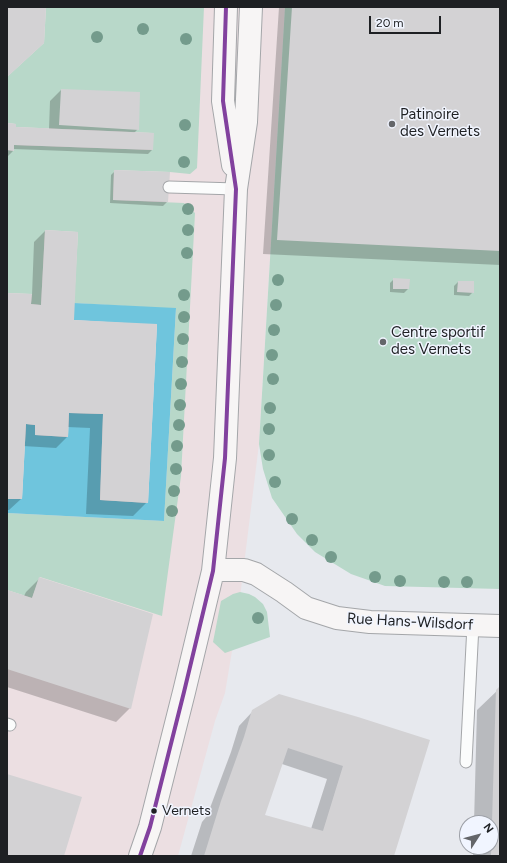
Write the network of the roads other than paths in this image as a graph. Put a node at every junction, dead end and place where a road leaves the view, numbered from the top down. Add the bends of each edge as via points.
1 (226, 7) edge
2 (251, 7) edge
3 (169, 187) dead end
4 (236, 189) junction
5 (212, 571) junction
6 (473, 626) junction
7 (500, 626) edge
8 (466, 762) dead end
9 (140, 856) edge

1 - 4 main road via 223,101
2 - 4 main road via 246,122
3 - 4 lane
4 - 5 main road via 225,458
5 - 6 main road, Rue Hans-Wilsdorf via 244,570 256,574 306,608 337,618 370,622
5 - 9 main road via 150,827
6 - 7 main road, Rue Hans-Wilsdorf
6 - 8 lane

